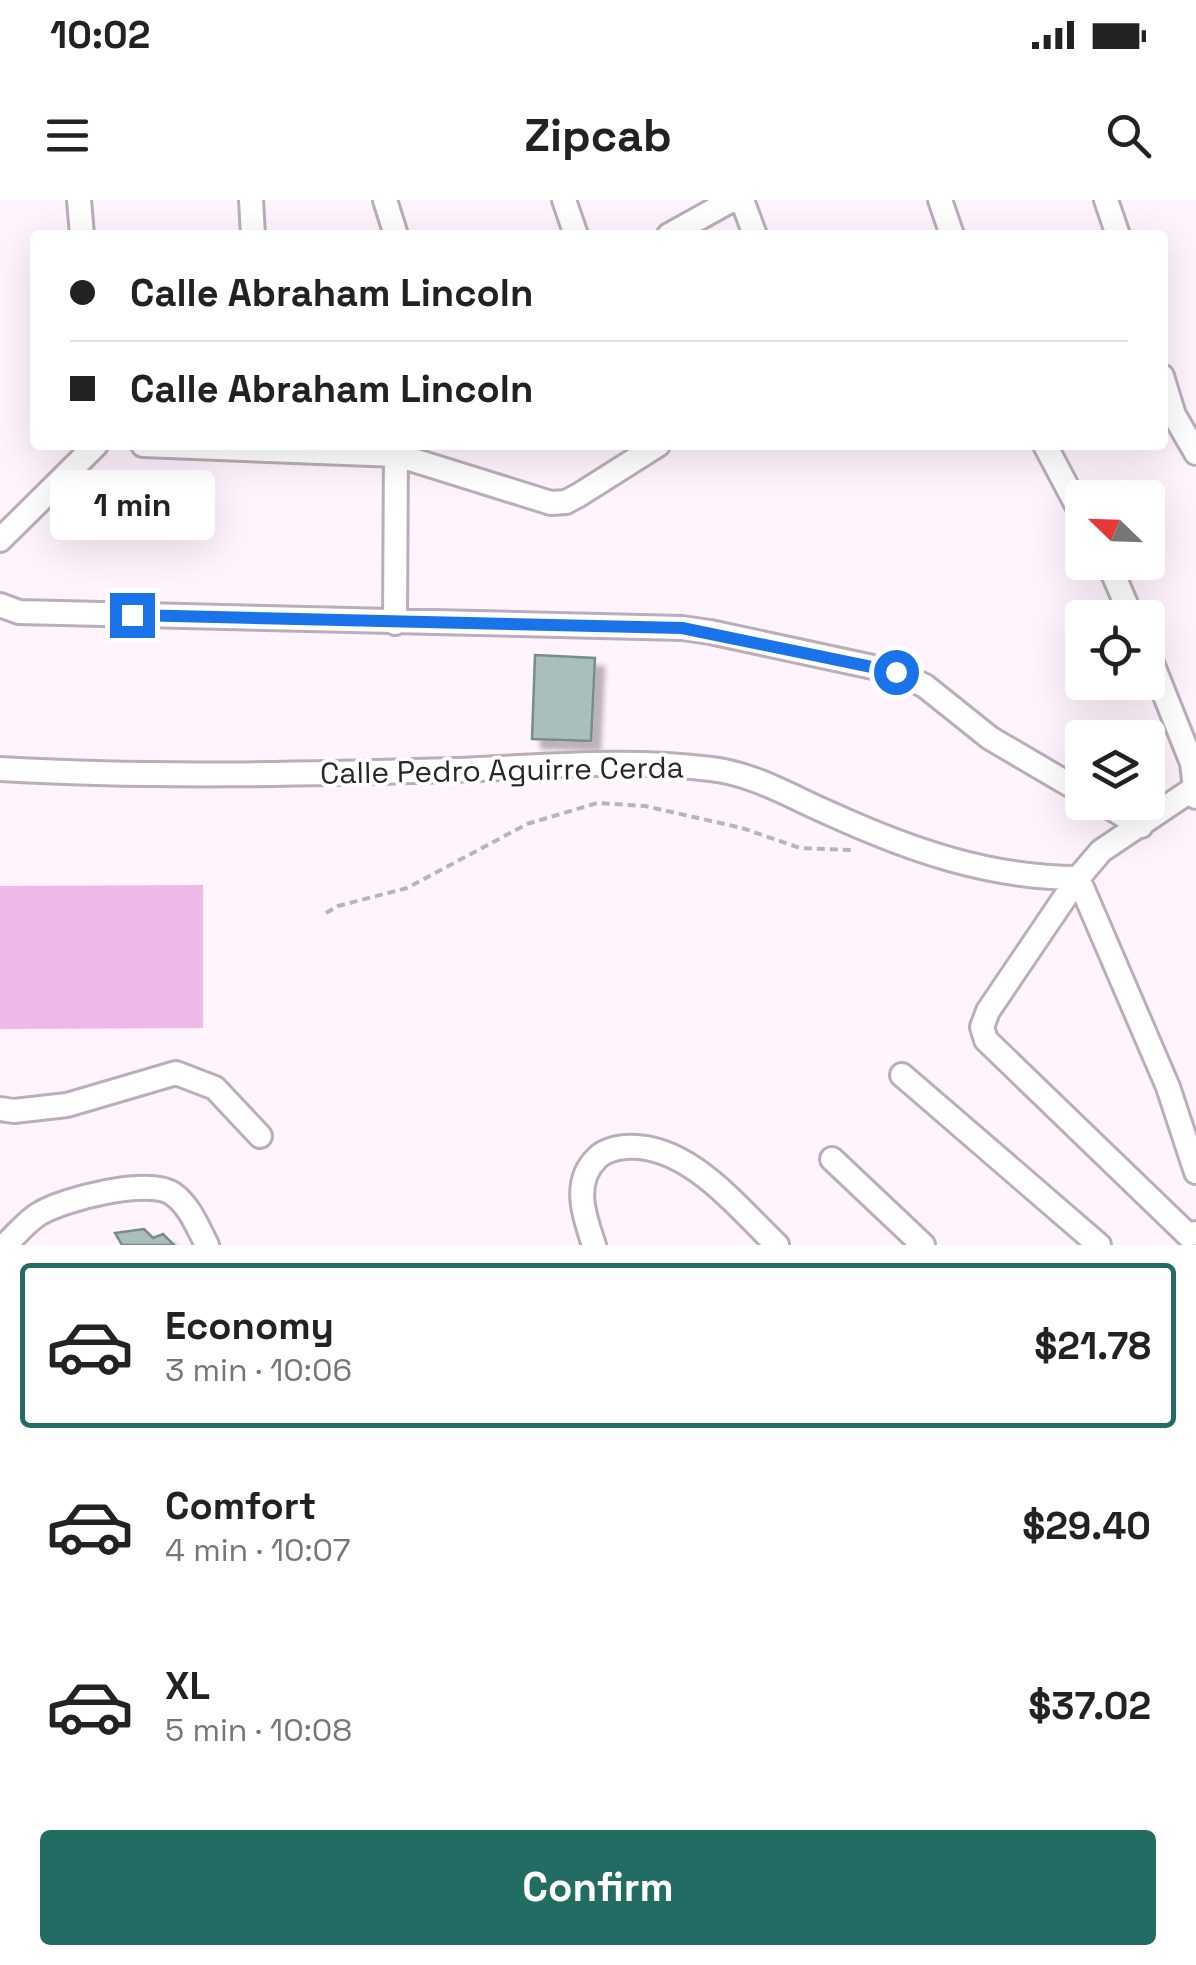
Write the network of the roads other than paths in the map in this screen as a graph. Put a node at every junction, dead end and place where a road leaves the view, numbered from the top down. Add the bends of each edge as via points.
1 (78, 200) edge
2 (251, 200) edge
3 (385, 200) edge
4 (564, 200) edge
5 (732, 200) edge
6 (742, 200) edge
7 (940, 200) edge
8 (1106, 200) edge
9 (81, 230) edge
10 (253, 230) edge
11 (394, 230) edge
12 (574, 230) edge
13 (678, 230) edge
14 (753, 230) edge
15 (950, 230) edge
16 (1116, 230) edge
17 (1168, 396) edge
18 (91, 450) edge
19 (396, 450) edge
20 (650, 450) edge
21 (1048, 450) edge
22 (1196, 453) edge
23 (1065, 483) edge
24 (0, 540) edge
25 (0, 605) edge
26 (395, 623) junction
27 (1165, 699) edge
28 (0, 768) edge
29 (1195, 781) edge
30 (1065, 782) edge
31 (1130, 820) edge
32 (1140, 826) junction
33 (1078, 878) junction
34 (902, 1076) dead end
35 (0, 1109) edge
36 (260, 1136) dead end
37 (832, 1158) dead end
38 (1196, 1172) edge
39 (1184, 1238) edge
40 (5, 1245) edge
41 (207, 1245) edge
42 (594, 1245) edge
43 (777, 1245) edge
44 (922, 1245) edge
45 (1099, 1245) edge

1 - 9 street
2 - 10 street
3 - 11 street
4 - 12 street
5 - 13 street
6 - 14 street
7 - 15 street
8 - 16 street
17 - 22 street
18 - 24 street
19 - 20 street via 551,503 566,502
19 - 26 street
21 - 23 street
25 - 26 street via 19,612
26 - 30 street via 682,628 896,672
27 - 29 street
28 - 33 street, Calle Pedro Aguirre Cerda via 263,773 610,762 717,769 762,781 898,843 987,871
29 - 32 street
31 - 32 street
32 - 33 street via 1101,851
33 - 38 street via 1168,1087
33 - 39 street via 982,1027 986,1040
34 - 45 street
35 - 36 street via 68,1105 176,1074 215,1088
37 - 44 street
40 - 41 street via 40,1213 118,1188 151,1185 186,1206
42 - 43 street via 581,1194 585,1173 599,1155 636,1146 711,1182

